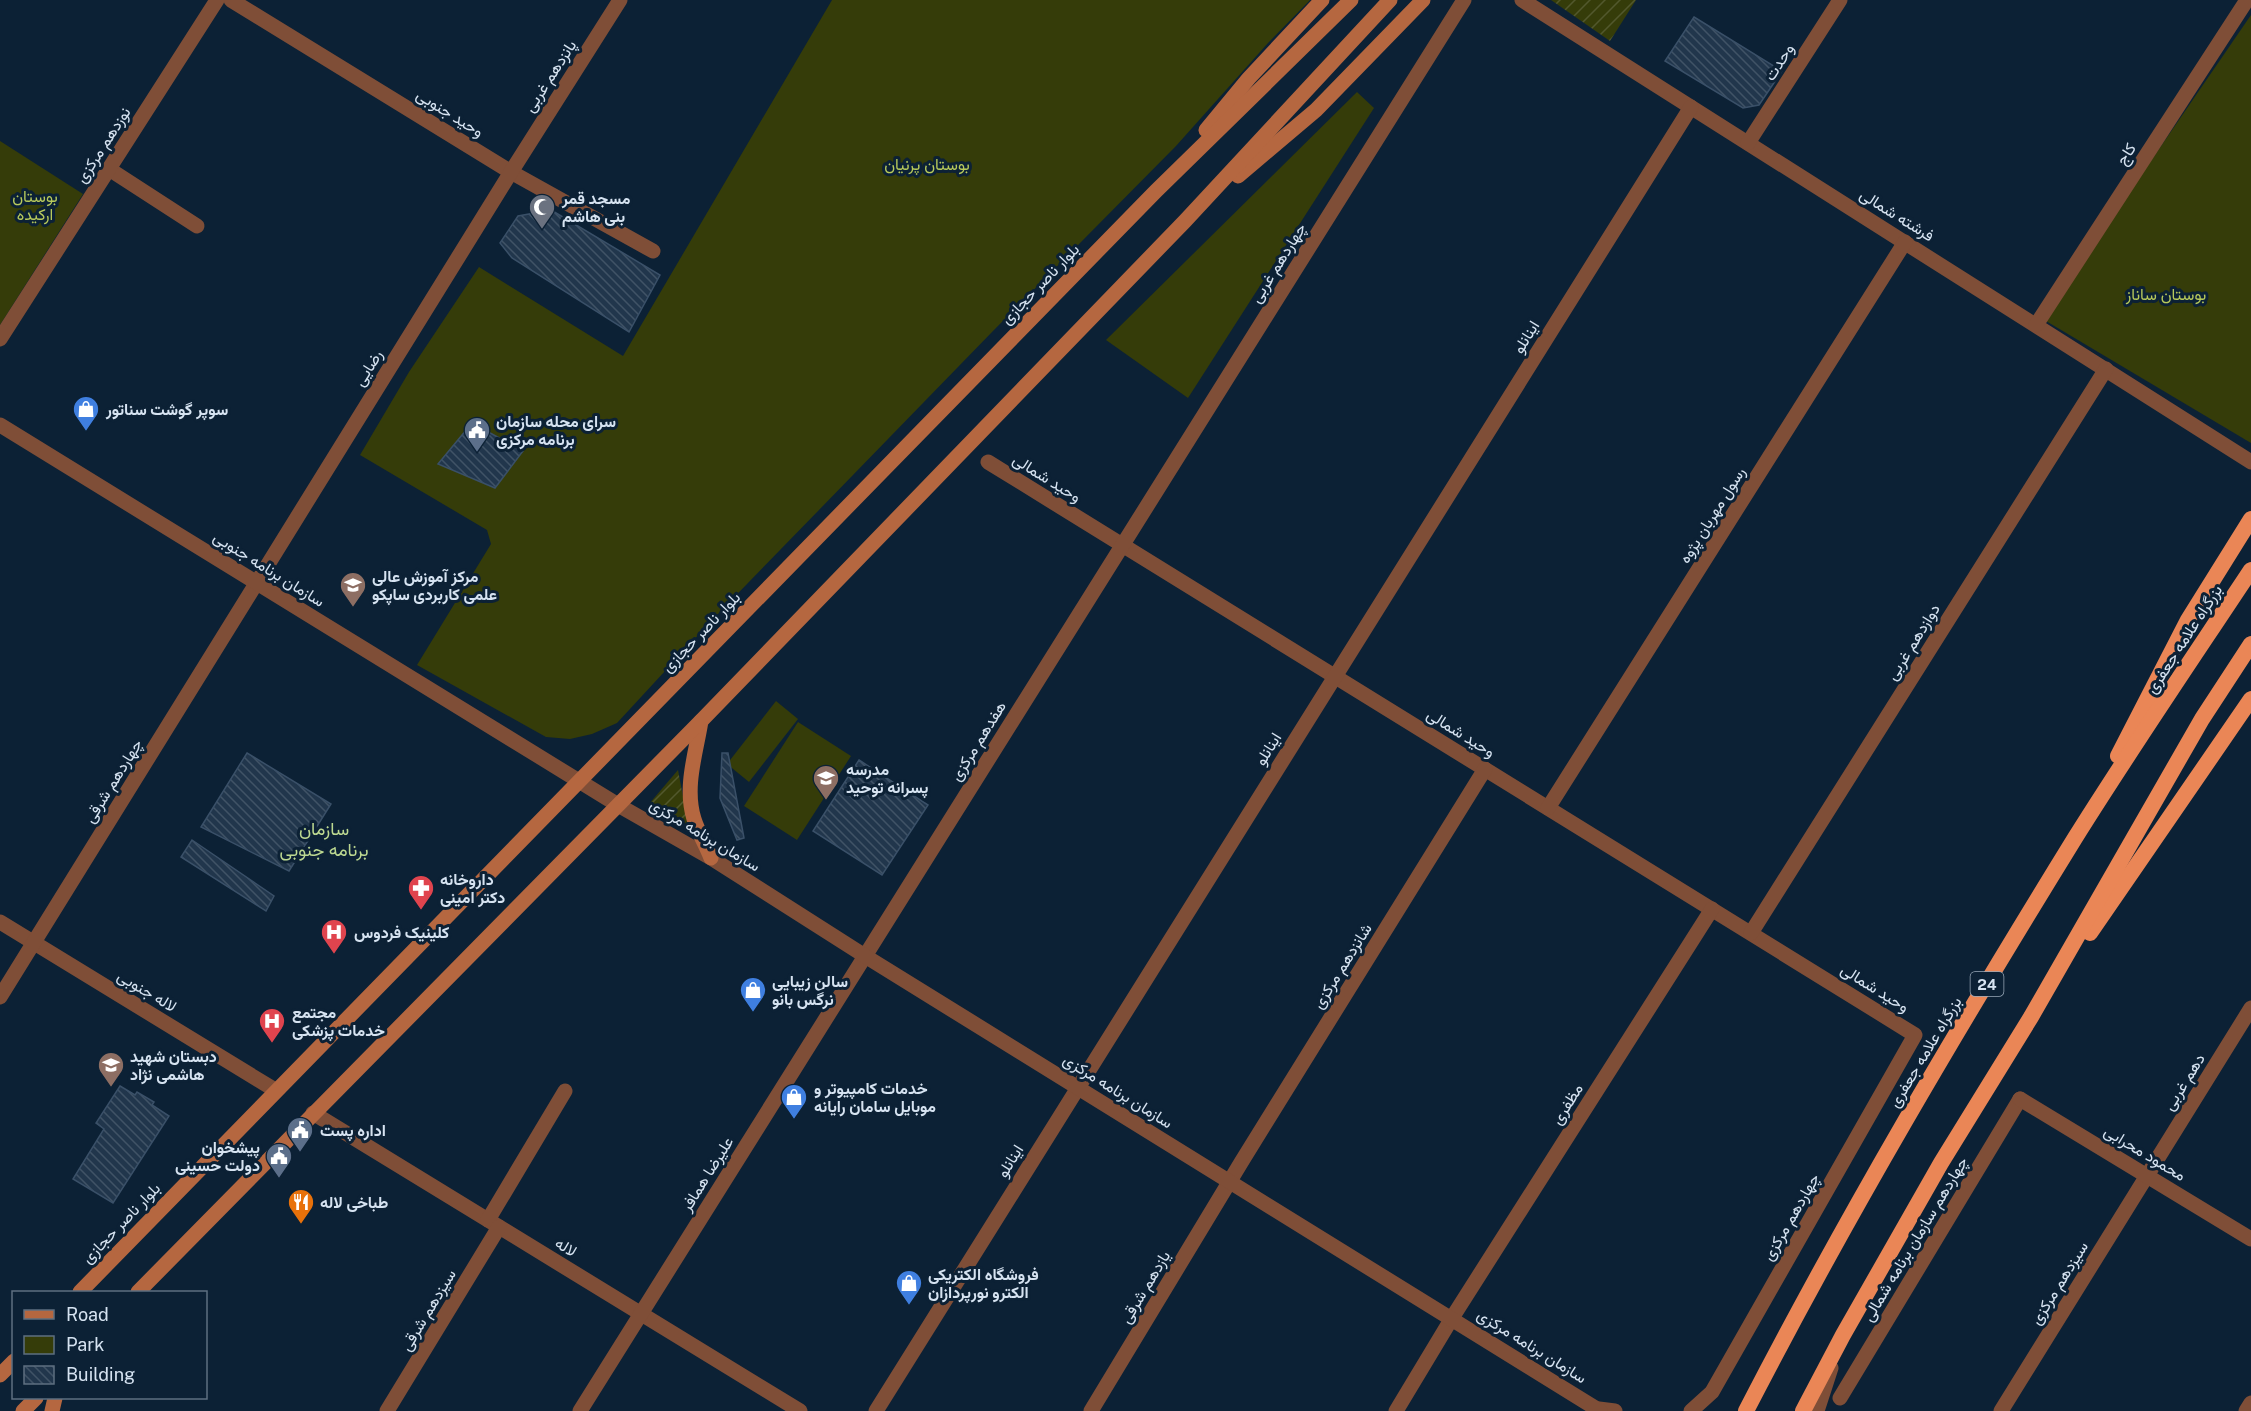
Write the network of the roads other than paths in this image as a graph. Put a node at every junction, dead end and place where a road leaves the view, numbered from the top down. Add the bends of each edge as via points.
1 (217, 0) edge
2 (231, 0) edge
3 (620, 0) edge
4 (1322, 0) edge
5 (1351, 0) edge
6 (1390, 0) edge
7 (1423, 0) edge
8 (1464, 0) edge
9 (1522, 0) edge
10 (1840, 0) edge
11 (2245, 3) dead end
12 (1691, 107) junction
13 (1748, 143) junction
14 (109, 169) junction
15 (511, 172) junction
16 (1156, 191) junction
17 (1185, 221) junction
18 (197, 226) dead end
19 (1905, 242) junction
20 (653, 251) dead end
21 (2036, 325) junction
22 (0, 339) edge
23 (2106, 369) junction
24 (0, 425) edge
25 (988, 462) dead end
26 (2251, 462) edge
27 (2251, 519) edge
28 (1122, 545) junction
29 (2251, 570) edge
30 (256, 583) junction
31 (2251, 644) edge
32 (1335, 676) junction
33 (2251, 699) edge
34 (701, 721) junction
35 (1485, 769) junction
36 (580, 781) junction
37 (618, 805) junction
38 (1548, 808) junction
39 (2077, 836) junction
40 (711, 858) junction
41 (1712, 909) junction
42 (0, 922) edge
43 (1751, 933) junction
44 (34, 943) junction
45 (865, 956) junction
46 (0, 997) edge
47 (2251, 1008) edge
48 (2031, 1017) junction
49 (1915, 1035) joint
50 (1078, 1087) junction
51 (275, 1090) junction
52 (565, 1091) dead end
53 (2020, 1098) joint
54 (313, 1113) junction
55 (2147, 1174) junction
56 (1229, 1182) junction
57 (494, 1224) junction
58 (2251, 1239) edge
59 (82, 1291) edge
60 (140, 1291) edge
61 (640, 1313) junction
62 (1452, 1318) junction
63 (1843, 1335) junction
64 (12, 1363) edge
65 (0, 1375) edge
66 (1840, 1398) dead end
67 (35, 1399) edge
68 (2251, 1403) edge
69 (1599, 1410) edge
70 (23, 1411) edge
71 (387, 1411) edge
72 (580, 1411) edge
73 (800, 1411) edge
74 (876, 1411) edge
75 (1091, 1411) edge
76 (1396, 1411) edge
77 (1616, 1411) edge
78 (1691, 1411) edge
79 (1746, 1411) edge
80 (1803, 1411) edge
81 (1817, 1411) edge
82 (2001, 1411) edge
83 (2246, 1411) edge

1 - 14 street, نوزدهم مرکزی
2 - 15 street, وحید جنوبی
3 - 15 street, پانزدهم غربی
4 - 16 main road via 1249,78
5 - 16 main road, بلوار ناصر حجازی
6 - 17 main road
7 - 17 main road via 1316,110
8 - 28 street, چهاردهم غربی
9 - 12 street, فرشته شمالی
10 - 13 street, وحدت
11 - 21 street, کاج
12 - 13 street, فرشته شمالی
12 - 32 street, اینانلو
13 - 19 street, فرشته شمالی
14 - 18 street
14 - 22 street, نوزدهم مرکزی
15 - 20 street, وحید جنوبی
15 - 30 street, رضایی
16 - 36 main road, بلوار ناصر حجازی
17 - 34 main road
19 - 21 street, فرشته شمالی
19 - 38 street, رسول مهربان پژوه
21 - 23 street, فرشته شمالی
23 - 26 street, فرشته شمالی
23 - 43 street, دوازدهم غربی
24 - 30 street, سازمان برنامه جنوبی
25 - 28 street, وحید شمالی
27 - 39 highway via 2188,620
28 - 32 street, وحید شمالی
28 - 45 street, هفدهم مرکزی
29 - 39 highway, بزرگراه علامه جعفری / 24
30 - 36 street, سازمان برنامه جنوبی
30 - 44 street, چهاردهم شرقی
31 - 48 highway via 2202,719
32 - 35 street, وحید شمالی
32 - 50 street, اینانلو
33 - 48 highway
34 - 37 main road
34 - 40 main road via 690,778 691,800 694,819
35 - 38 street, وحید شمالی
35 - 56 street, شانزدهم مرکزی
36 - 37 street, سازمان برنامه جنوبی
36 - 51 main road, بلوار ناصر حجازی
37 - 40 street, سازمان برنامه مرکزی
37 - 54 main road
38 - 41 street, وحید شمالی
39 - 79 highway, بزرگراه علامه جعفری / 24 via 1921,1093
40 - 45 street, سازمان برنامه مرکزی
41 - 43 street, وحید شمالی
41 - 62 street, مظفری
42 - 44 street, لاله جنوبی
43 - 49 street, وحید شمالی
44 - 46 street, چهاردهم شرقی
44 - 51 street, لاله جنوبی
45 - 50 street, سازمان برنامه مرکزی
45 - 61 street, علیرضا همافر
47 - 55 street, دهم غربی
48 - 63 highway via 1941,1163
49 - 78 street, چهاردهم مرکزی via 1712,1392
50 - 56 street, سازمان برنامه مرکزی
50 - 74 street, اینانلو
51 - 59 main road, بلوار ناصر حجازی
52 - 57 street, سیزدهم شرقی
53 - 55 street, محمود محرابی
53 - 66 street, چهاردهم سازمان برنامه شمالی
54 - 57 street, لاله
54 - 60 main road
55 - 58 street, محمود محرابی
55 - 82 street, سیزدهم مرکزی
56 - 62 street, سازمان برنامه مرکزی
56 - 75 street, یازدهم شرقی
57 - 61 street, لاله
57 - 71 street, سیزدهم شرقی
61 - 72 street, علیرضا همافر
61 - 73 street, لاله
62 - 69 street, سازمان برنامه مرکزی
62 - 76 street, مظفری
63 - 80 highway
63 - 81 street
64 - 65 main road
67 - 70 main road
68 - 83 street
69 - 77 street

